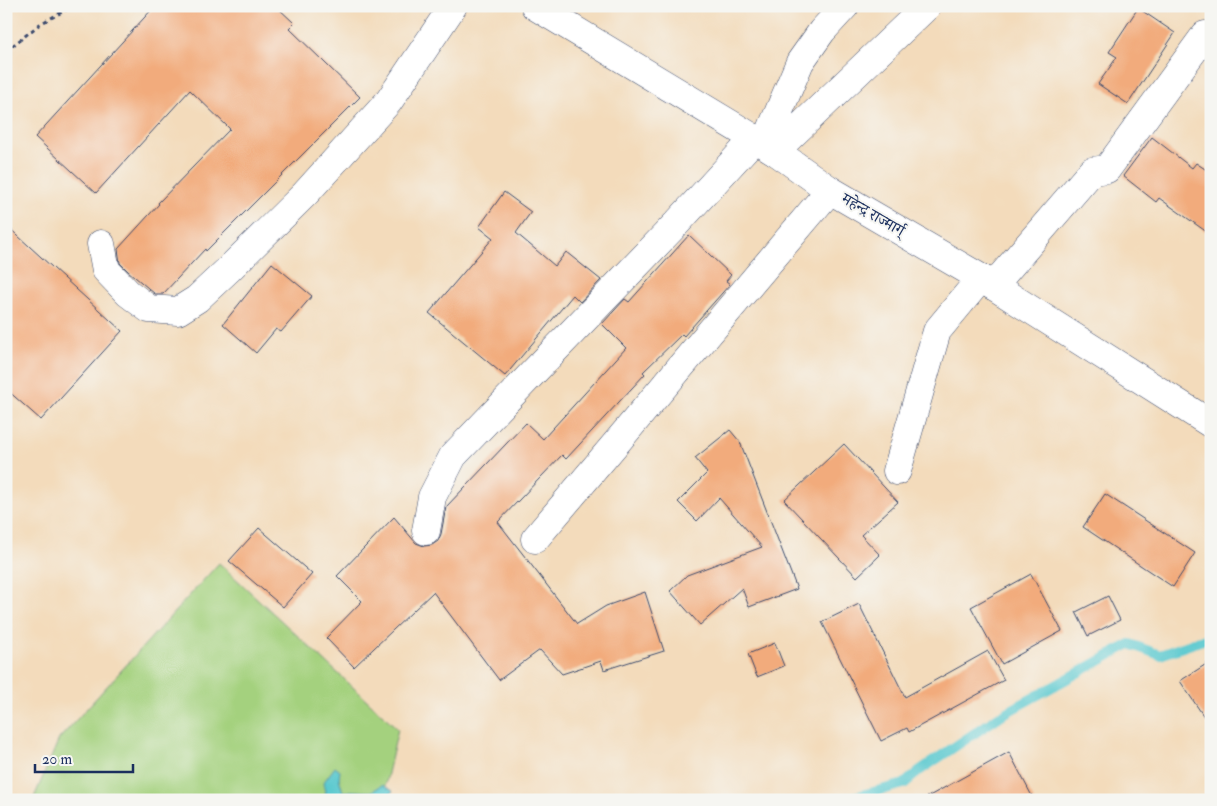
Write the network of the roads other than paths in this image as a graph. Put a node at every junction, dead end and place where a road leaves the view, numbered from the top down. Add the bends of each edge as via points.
1 (452, 6) edge
2 (535, 6) edge
3 (845, 6) edge
4 (927, 6) edge
5 (1205, 35) dead end
6 (765, 144) junction
7 (830, 190) junction
8 (101, 244) dead end
9 (987, 282) junction
10 (1211, 424) edge
11 (896, 472) dead end
12 (426, 531) dead end
13 (535, 539) dead end

1 - 8 main road via 389,101 305,194 197,298 178,310 149,309 106,270
2 - 6 main road, महेन्द्र राज्मार्ग्
3 - 6 main road via 800,62
4 - 6 main road
5 - 9 main road via 1107,169 1092,171
6 - 7 main road, महेन्द्र राज्मार्ग्
6 - 12 main road via 677,223 452,456 432,497
7 - 9 main road, महेन्द्र राज्मार्ग्
7 - 13 main road
9 - 10 main road, महेन्द्र राज्मार्ग्
9 - 11 main road via 937,331

